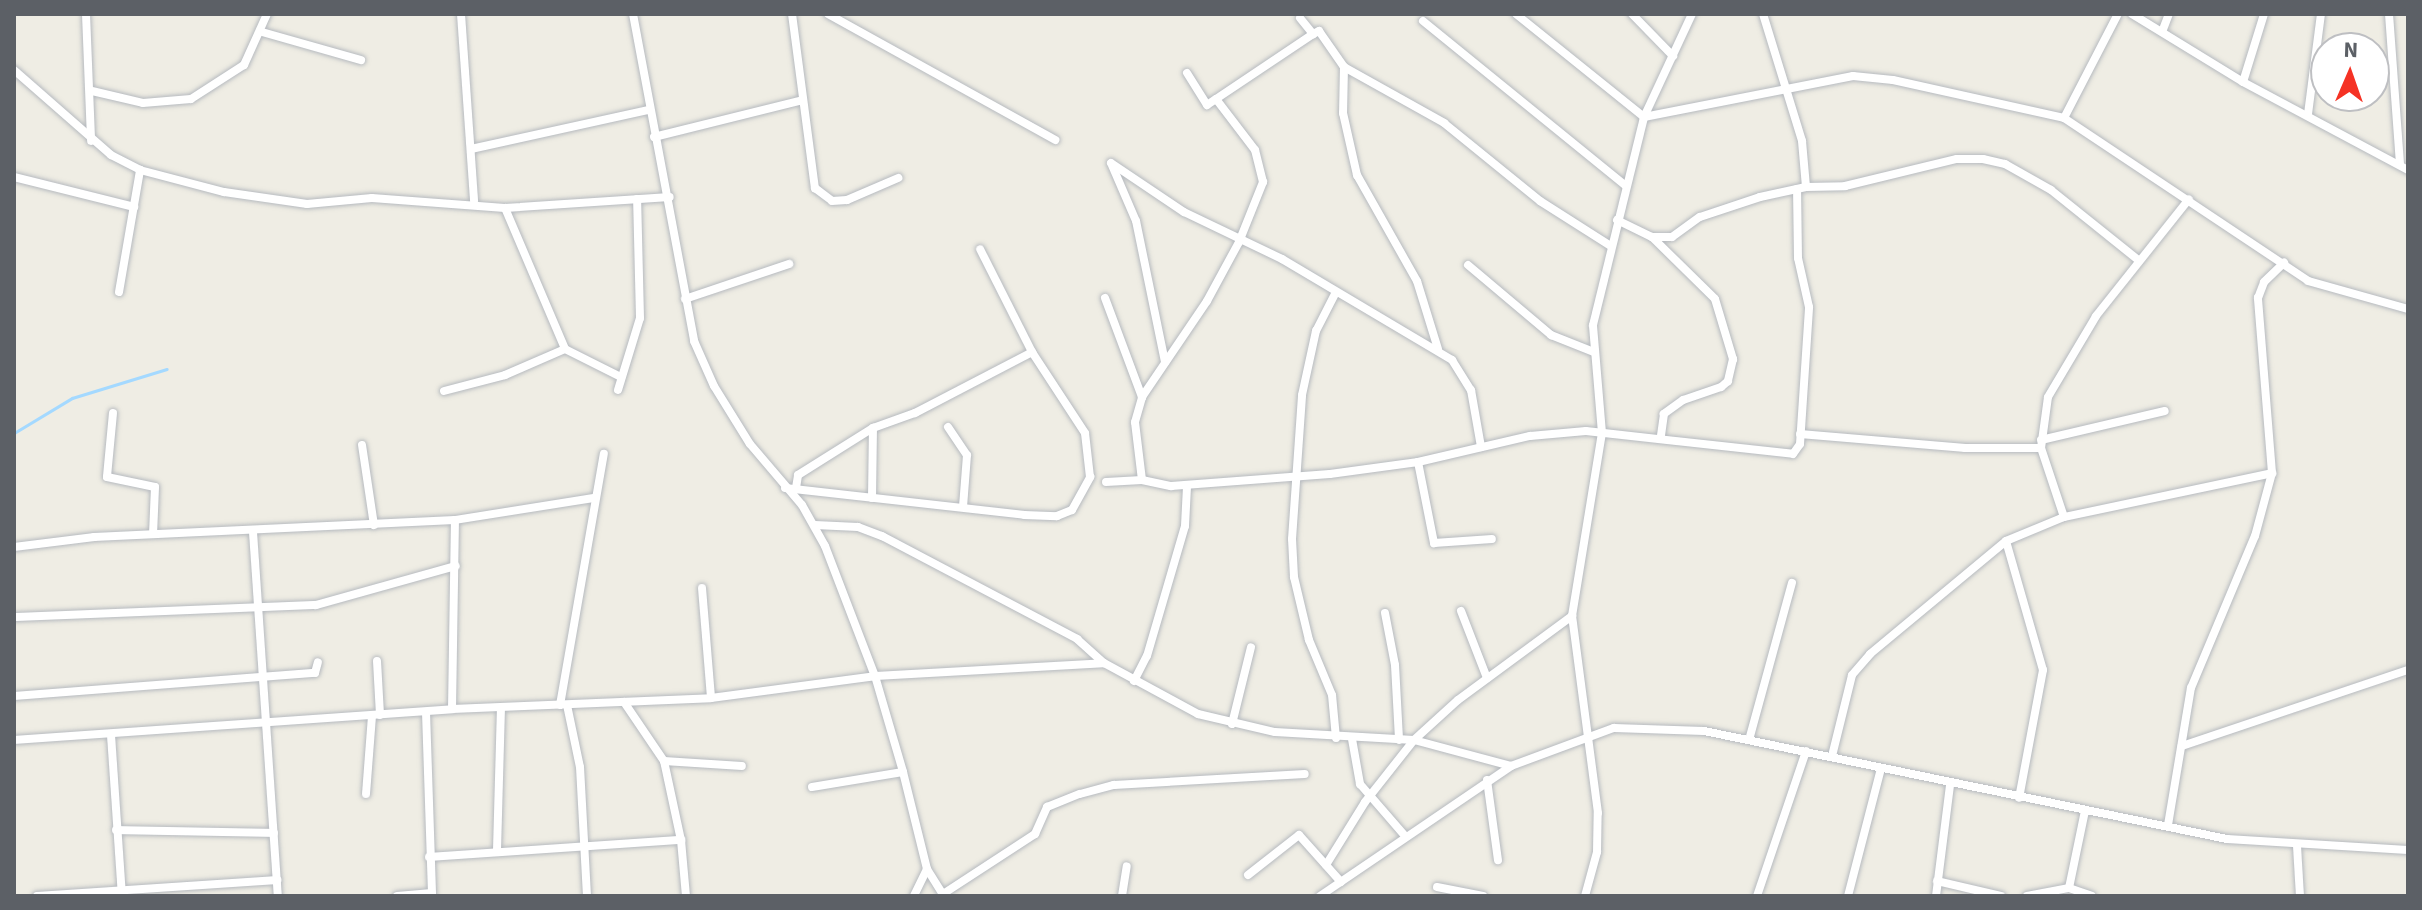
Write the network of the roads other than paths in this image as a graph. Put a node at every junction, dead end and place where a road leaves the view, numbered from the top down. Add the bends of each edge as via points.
1 (86, 14) edge
2 (267, 14) edge
3 (461, 14) edge
4 (633, 14) edge
5 (792, 14) edge
6 (828, 14) edge
7 (1516, 14) edge
8 (1632, 14) edge
9 (1692, 14) edge
10 (1763, 14) edge
11 (2118, 14) edge
12 (2132, 14) edge
13 (2169, 14) edge
14 (2264, 14) edge
15 (2321, 14) edge
16 (2389, 14) edge
17 (1300, 18) dead end
18 (1423, 21) dead end
19 (262, 32) junction
20 (2162, 32) junction
21 (1313, 34) junction
22 (1673, 56) junction
23 (361, 60) dead end
24 (1344, 67) junction
25 (14, 70) edge
26 (1187, 73) dead end
27 (2243, 82) junction
28 (1786, 87) junction
29 (92, 91) junction
30 (1216, 99) junction
31 (800, 101) junction
32 (649, 110) junction
33 (2308, 114) junction
34 (1644, 117) junction
35 (2064, 118) junction
36 (654, 137) junction
37 (1055, 140) dead end
38 (91, 141) junction
39 (471, 149) junction
40 (2404, 168) edge
41 (140, 170) junction
42 (14, 177) edge
43 (898, 178) dead end
44 (1626, 186) junction
45 (1801, 188) junction
46 (670, 197) junction
47 (637, 199) junction
48 (2189, 199) junction
49 (474, 202) junction
50 (134, 207) junction
51 (505, 208) junction
52 (1617, 220) junction
53 (1652, 237) junction
54 (1239, 242) junction
55 (1611, 246) junction
56 (980, 249) dead end
57 (2137, 259) junction
58 (2284, 263) junction
59 (789, 264) dead end
60 (1468, 265) dead end
61 (119, 292) dead end
62 (1336, 292) junction
63 (1105, 298) dead end
64 (685, 299) junction
65 (2408, 309) edge
66 (565, 349) junction
67 (1438, 349) junction
68 (1032, 352) junction
69 (1594, 352) junction
70 (1165, 362) junction
71 (621, 377) junction
72 (618, 390) dead end
73 (444, 391) dead end
74 (1142, 397) junction
75 (2165, 411) dead end
76 (113, 413) dead end
77 (948, 427) dead end
78 (873, 428) junction
79 (1602, 433) junction
80 (1800, 434) junction
81 (1661, 436) junction
82 (2041, 444) junction
83 (362, 445) dead end
84 (1481, 447) junction
85 (604, 454) dead end
86 (1418, 462) junction
87 (2272, 473) junction
88 (1294, 477) junction
89 (1142, 480) junction
90 (1106, 482) dead end
91 (1187, 486) junction
92 (785, 488) junction
93 (796, 488) junction
94 (594, 498) junction
95 (872, 498) junction
96 (963, 507) junction
97 (2064, 517) junction
98 (455, 520) junction
99 (374, 525) junction
100 (815, 525) junction
101 (253, 532) junction
102 (153, 534) junction
103 (1492, 539) dead end
104 (2006, 541) junction
105 (14, 547) edge
106 (456, 566) junction
107 (1792, 583) dead end
108 (702, 588) dead end
109 (259, 607) junction
110 (1461, 611) dead end
111 (1385, 613) dead end
112 (1572, 616) junction
113 (14, 617) edge
114 (1251, 647) dead end
115 (377, 661) dead end
116 (318, 662) dead end
117 (1104, 663) junction
118 (2408, 670) edge
119 (875, 676) junction
120 (264, 678) junction
121 (1487, 678) junction
122 (1134, 681) junction
123 (14, 696) edge
124 (711, 698) junction
125 (624, 702) junction
126 (564, 705) junction
127 (501, 708) junction
128 (452, 709) junction
129 (426, 712) junction
130 (376, 716) junction
131 (266, 723) junction
132 (1232, 724) junction
133 (1591, 733) junction
134 (111, 735) junction
135 (1336, 738) junction
136 (1352, 739) junction
137 (14, 740) edge
138 (1399, 740) junction
139 (1414, 740) junction
140 (1749, 740) junction
141 (2182, 746) junction
142 (1806, 751) junction
143 (1832, 756) junction
144 (664, 761) junction
145 (742, 766) dead end
146 (1511, 766) junction
147 (1881, 768) junction
148 (903, 772) junction
149 (1305, 774) dead end
150 (1487, 780) junction
151 (1950, 785) junction
152 (812, 787) dead end
153 (366, 794) dead end
154 (1369, 796) junction
155 (2019, 798) junction
156 (2085, 811) junction
157 (2168, 825) junction
158 (116, 830) junction
159 (274, 833) junction
160 (1405, 836) junction
161 (681, 840) junction
162 (2297, 846) junction
163 (584, 848) junction
164 (497, 850) junction
165 (2408, 850) edge
166 (429, 857) junction
167 (1498, 860) dead end
168 (1326, 865) junction
169 (1127, 866) dead end
170 (927, 869) junction
171 (1248, 875) dead end
172 (277, 880) junction
173 (1937, 881) junction
174 (1337, 885) junction
175 (1437, 887) dead end
176 (2069, 888) junction
177 (121, 892) edge
178 (432, 894) edge
179 (944, 895) edge
180 (37, 896) edge
181 (278, 896) edge
182 (397, 896) edge
183 (587, 896) edge
184 (686, 896) edge
185 (914, 896) edge
186 (1122, 896) edge
187 (1320, 896) edge
188 (1342, 896) edge
189 (1483, 896) edge
190 (1585, 896) edge
191 (1757, 896) edge
192 (1848, 896) edge
193 (1936, 896) edge
194 (2001, 896) edge
195 (2027, 896) edge
196 (2092, 896) edge
197 (2300, 896) edge

1 - 29 street
2 - 19 street
3 - 39 street
4 - 32 street
5 - 31 street
6 - 37 street
7 - 34 street
8 - 22 street
9 - 22 street
10 - 28 street
11 - 35 street
12 - 20 street
13 - 20 street
14 - 27 street
15 - 33 street
16 - 40 street
17 - 21 street
18 - 44 street
19 - 23 street
19 - 29 street via 244,65 191,99 143,103
20 - 27 street
21 - 24 street via 1319,31
21 - 30 street
22 - 34 street
24 - 55 street via 1444,123 1540,201
24 - 67 street via 1343,113 1357,175 1417,281
25 - 38 street
26 - 30 street via 1207,105
27 - 33 street
28 - 34 street via 1685,113
28 - 35 street via 1853,76 1893,80
28 - 45 street via 1802,141
29 - 38 street
30 - 54 street via 1262,165 1260,195
31 - 36 street
31 - 43 street via 810,169 822,196 847,200
32 - 36 street
32 - 39 street
33 - 40 street
34 - 44 street
35 - 48 street
36 - 46 street
38 - 41 street
39 - 49 street
41 - 49 street via 209,189 307,204 372,198
41 - 50 street
42 - 50 street
44 - 52 street
45 - 53 street via 1700,217 1672,237
45 - 57 street via 1845,186 1957,159 2005,164 2051,190
45 - 80 street via 1798,258 1809,307
46 - 47 street
46 - 64 street
47 - 51 street
47 - 71 street via 640,318 634,351
48 - 57 street
48 - 58 street
49 - 51 street
50 - 61 street
51 - 66 street
52 - 53 street
52 - 55 street
53 - 81 street via 1721,308 1733,359 1721,387 1683,400 1664,414
54 - 62 street via 1282,259
54 - 70 street
54 - 70 street via 1111,163 1136,221
55 - 69 street via 1593,325
56 - 68 street
57 - 82 street via 2067,358 2048,397
58 - 65 street via 2308,281
58 - 87 street via 2264,282 2258,298
59 - 64 street
60 - 69 street via 1551,335
62 - 67 street
62 - 88 street via 1311,347
63 - 74 street
64 - 92 street via 694,341 714,386
66 - 71 street
66 - 73 street via 505,375
67 - 84 street via 1462,370 1471,390
68 - 78 street via 915,413
68 - 96 street via 1085,433 1090,477 1084,493 1072,510 1057,516
69 - 79 street
70 - 74 street
71 - 72 street
74 - 89 street via 1135,422
75 - 82 street
76 - 102 street via 107,477 155,487
77 - 96 street via 967,455
78 - 93 street via 798,475
78 - 95 street
79 - 81 street
79 - 84 street via 1544,434
79 - 112 street
80 - 81 street via 1793,454 1784,456
80 - 82 street via 1965,448
82 - 97 street
83 - 99 street
84 - 86 street
85 - 94 street
86 - 88 street
86 - 103 street via 1434,543
87 - 97 street
87 - 141 street via 2255,536 2200,657
88 - 91 street
88 - 135 street via 1294,577 1309,640 1332,695
89 - 90 street
89 - 91 street
91 - 122 street via 1185,526 1157,626
92 - 93 street
92 - 100 street
93 - 95 street
94 - 98 street
94 - 126 street
95 - 96 street
97 - 104 street
98 - 99 street
98 - 106 street
99 - 101 street
100 - 117 street via 858,527 882,536 1077,639
100 - 119 street
101 - 102 street
101 - 109 street
102 - 105 street
104 - 143 street via 1870,654 1852,675
104 - 155 street via 2043,670
106 - 109 street via 316,605
106 - 128 street
107 - 140 street
108 - 124 street
109 - 113 street
109 - 120 street
110 - 121 street
111 - 138 street via 1395,665
112 - 121 street
112 - 133 street
114 - 132 street
115 - 130 street
116 - 120 street via 315,673
117 - 119 street
117 - 122 street
118 - 141 street
119 - 124 street
119 - 148 street
120 - 123 street
120 - 131 street
121 - 139 street
122 - 132 street via 1198,714
124 - 125 street
125 - 126 street
125 - 144 street
126 - 127 street
126 - 163 street via 580,767
127 - 128 street
127 - 164 street
128 - 129 street
129 - 130 street
129 - 166 street
130 - 131 street
130 - 153 street
131 - 134 street
131 - 159 street
132 - 135 street
133 - 140 street via 1644,727
133 - 146 street
133 - 190 street via 1597,852
134 - 137 street
134 - 158 street
135 - 136 street
136 - 138 street
136 - 154 street via 1357,778
138 - 139 street
139 - 146 street
139 - 154 street
140 - 142 street
141 - 157 street
142 - 143 street
142 - 191 street
143 - 147 street
144 - 145 street
144 - 161 street
146 - 150 street
147 - 151 street
147 - 192 street
148 - 152 street
148 - 170 street
149 - 179 street via 1114,785 1080,794 1047,807 1035,834
150 - 160 street
150 - 167 street
151 - 155 street
151 - 173 street
154 - 160 street
154 - 168 street
155 - 156 street
156 - 157 street
156 - 176 street
157 - 162 street via 2227,839
158 - 159 street
158 - 177 street
159 - 172 street
160 - 174 street
161 - 163 street
161 - 184 street
162 - 165 street
162 - 197 street
163 - 164 street
163 - 183 street
164 - 166 street
166 - 178 street
168 - 171 street via 1296,835
168 - 174 street
169 - 186 street
170 - 179 street
170 - 185 street
172 - 177 street
172 - 181 street
173 - 193 street
173 - 194 street
174 - 187 street
174 - 188 street
175 - 189 street
176 - 195 street
176 - 196 street
177 - 180 street
178 - 182 street

